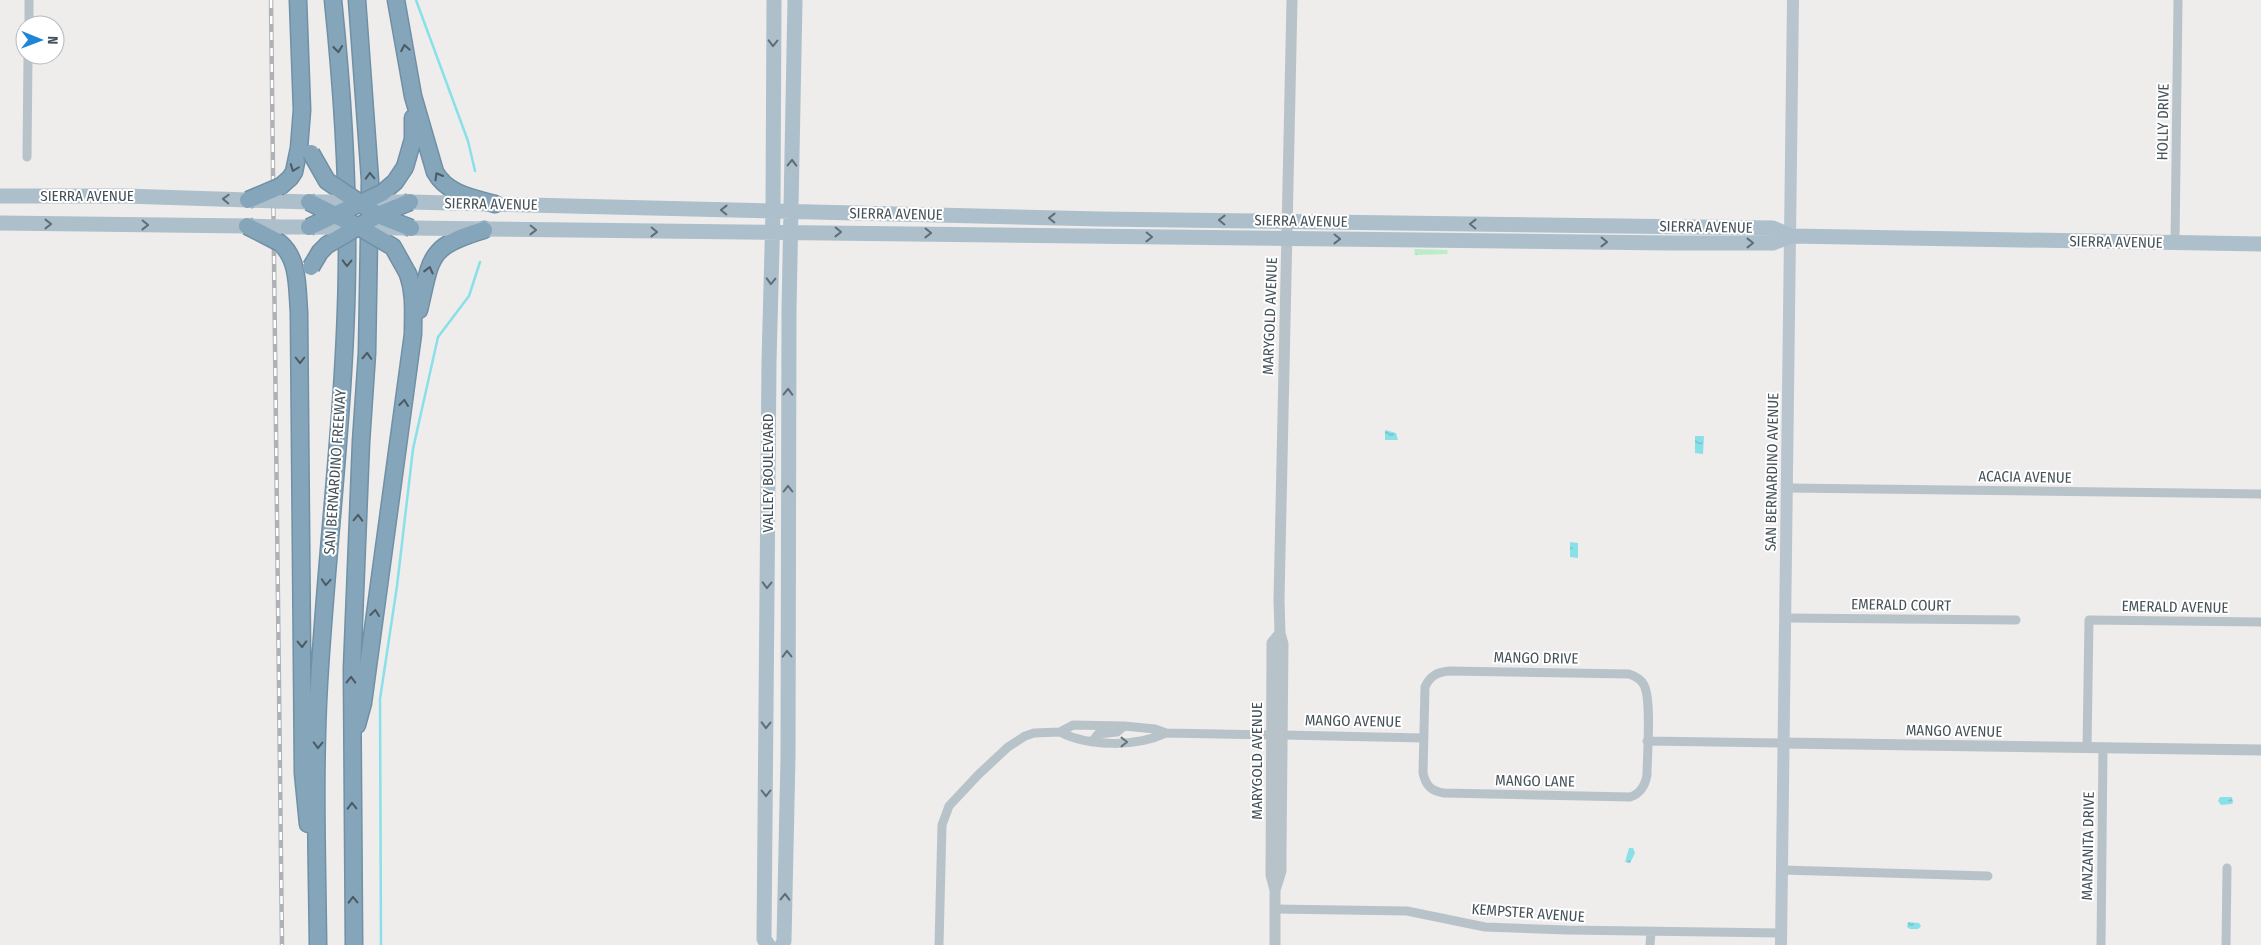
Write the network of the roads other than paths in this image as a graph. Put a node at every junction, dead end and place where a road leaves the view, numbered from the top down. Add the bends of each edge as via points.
1 (29, 0) edge
2 (298, 0) edge
3 (333, 0) edge
4 (357, 0) edge
5 (396, 0) edge
6 (774, 0) edge
7 (795, 0) edge
8 (1292, 0) edge
9 (1794, 0) edge
10 (2178, 0) edge
11 (28, 15) edge
12 (28, 65) edge
13 (413, 96) junction
14 (302, 110) junction
15 (28, 157) dead end
16 (279, 193) junction
17 (0, 196) edge
18 (248, 200) joint
19 (309, 202) junction
20 (359, 202) junction
21 (410, 202) junction
22 (496, 204) junction
23 (773, 210) junction
24 (791, 211) junction
25 (336, 214) junction
26 (378, 215) junction
27 (1288, 221) junction
28 (0, 223) edge
29 (1598, 225) junction
30 (247, 226) joint
31 (309, 227) junction
32 (359, 227) junction
33 (410, 228) junction
34 (484, 230) junction
35 (790, 231) junction
36 (772, 232) junction
37 (279, 235) junction
38 (1791, 236) junction
39 (1288, 239) junction
40 (1509, 241) junction
41 (2175, 244) junction
42 (2261, 244) edge
43 (300, 312) junction
44 (413, 334) junction
45 (1788, 488) junction
46 (2261, 494) edge
47 (1786, 618) junction
48 (2016, 620) dead end
49 (2261, 622) edge
50 (1280, 633) junction
51 (767, 656) junction
52 (788, 723) junction
53 (1124, 726) junction
54 (1060, 732) junction
55 (1166, 733) junction
56 (1270, 735) junction
57 (1282, 735) junction
58 (1424, 738) junction
59 (1647, 741) junction
60 (1092, 742) junction
61 (1783, 743) junction
62 (351, 747) junction
63 (2087, 748) junction
64 (2103, 748) junction
65 (2261, 750) edge
66 (1281, 852) junction
67 (2227, 868) dead end
68 (1782, 870) junction
69 (1988, 876) dead end
70 (1275, 890) junction
71 (1275, 909) junction
72 (1651, 932) junction
73 (1781, 939) edge
74 (318, 943) edge
75 (354, 945) edge
76 (768, 945) edge
77 (782, 945) edge
78 (939, 945) edge
79 (1275, 945) edge
80 (1650, 945) edge
81 (2101, 945) edge
82 (2226, 945) edge

1 - 11 street
2 - 14 highway
3 -> 74 highway, SAN BERNARDINO FREEWAY via 346,158 347,262 343,361 318,686
62 -> 4 highway, SAN BERNARDINO FREEWAY via 370,264 370,180
13 -> 5 highway
6 -> 23 main road, VALLEY BOULEVARD
24 -> 7 main road, VALLEY BOULEVARD
8 - 27 street, MARYGOLD AVENUE
9 - 38 main road, SAN BERNARDINO AVENUE
10 - 41 street, HOLLY DRIVE
12 - 15 street
13 - 20 highway, bridge via 413,139 405,167 382,193
22 -> 13 highway via 463,194 440,182 434,172
14 -> 16 highway via 296,165
14 - 20 highway, bridge via 311,153 327,181
16 - 18 highway, bridge
16 - 19 main road, SIERRA AVENUE
18 -> 17 main road, SIERRA AVENUE
19 - 20 main road, SIERRA AVENUE, bridge
19 - 25 highway, bridge
20 - 21 main road, SIERRA AVENUE, bridge
20 - 25 highway, bridge
20 - 26 highway, bridge
21 - 22 main road, SIERRA AVENUE
21 - 26 highway, bridge
23 -> 22 main road, SIERRA AVENUE
23 - 24 main road, SIERRA AVENUE
23 - 36 main road, VALLEY BOULEVARD
27 -> 24 main road, SIERRA AVENUE
24 - 35 main road, VALLEY BOULEVARD
25 - 31 highway, bridge
25 - 32 highway, bridge
26 - 32 highway, bridge
26 - 33 highway, bridge
29 -> 27 main road, SIERRA AVENUE
27 - 39 street, MARYGOLD AVENUE
28 -> 30 main road, SIERRA AVENUE
29 - 38 main road, SIERRA AVENUE via 1773,228
29 - 40 main road via 1575,232 1511,232
30 - 37 highway, bridge
31 - 32 main road, SIERRA AVENUE, bridge
31 - 37 main road, SIERRA AVENUE
32 - 33 main road, SIERRA AVENUE, bridge
32 - 43 highway, bridge via 326,245 320,252 311,267
32 - 44 highway, bridge via 393,247 408,274 414,301
33 - 34 main road, SIERRA AVENUE
34 -> 36 main road, SIERRA AVENUE
44 -> 34 highway via 432,258 455,238
35 - 36 main road, SIERRA AVENUE
35 -> 39 main road, SIERRA AVENUE
52 -> 35 main road, VALLEY BOULEVARD
36 -> 51 main road, VALLEY BOULEVARD
37 - 43 highway via 294,264
40 -> 38 main road, SIERRA AVENUE via 1773,243
38 - 41 main road, SIERRA AVENUE
38 - 45 main road, SAN BERNARDINO AVENUE
39 -> 40 main road, SIERRA AVENUE
39 - 50 street, MARYGOLD AVENUE
41 - 42 main road, SIERRA AVENUE
43 -> 74 highway via 303,773
62 -> 44 highway via 363,703
45 - 46 street, ACACIA AVENUE
45 - 47 main road, SAN BERNARDINO AVENUE
47 - 48 street, EMERALD COURT
47 - 61 main road, SAN BERNARDINO AVENUE
49 - 63 street, EMERALD AVENUE via 2089,620
50 - 56 street via 1278,708
50 - 57 street, MARYGOLD AVENUE via 1283,644
51 - 52 main road via 774,668 775,683
51 -> 76 main road, VALLEY BOULEVARD via 764,938
77 -> 52 main road, VALLEY BOULEVARD
53 - 54 street via 1073,725
53 - 55 street
53 - 60 street via 1118,732 1098,734
54 - 60 street via 1073,739
54 - 78 street via 1034,733 1017,741 949,806 940,834
55 - 56 street
60 -> 55 street via 1133,742
56 - 66 street via 1277,757 1276,833
56 - 70 street, MARYGOLD AVENUE via 1272,875
57 - 58 street, MANGO AVENUE
57 - 66 street, MARYGOLD AVENUE
58 - 59 street, MANGO LANE via 1425,780 1427,786 1439,792 1620,796 1634,796 1645,784
58 - 59 street, MANGO DRIVE via 1425,690 1430,679 1440,672 1491,671 1633,676 1641,680 1646,690
59 - 61 street, MANGO AVENUE
61 - 63 street, MANGO AVENUE
61 - 68 main road, SAN BERNARDINO AVENUE
75 -> 62 highway, SAN BERNARDINO FREEWAY
63 - 64 street, MANGO AVENUE
64 - 65 street, MANGO AVENUE
64 - 81 street, MANZANITA DRIVE
66 - 70 street, MARYGOLD AVENUE via 1281,871
67 - 82 street
68 - 69 street
68 - 73 main road, SAN BERNARDINO AVENUE
70 - 71 street, MARYGOLD AVENUE
71 - 72 street, KEMPSTER AVENUE via 1407,911 1485,927
71 - 79 street, MARYGOLD AVENUE
72 - 73 street, KEMPSTER AVENUE
72 - 80 street

